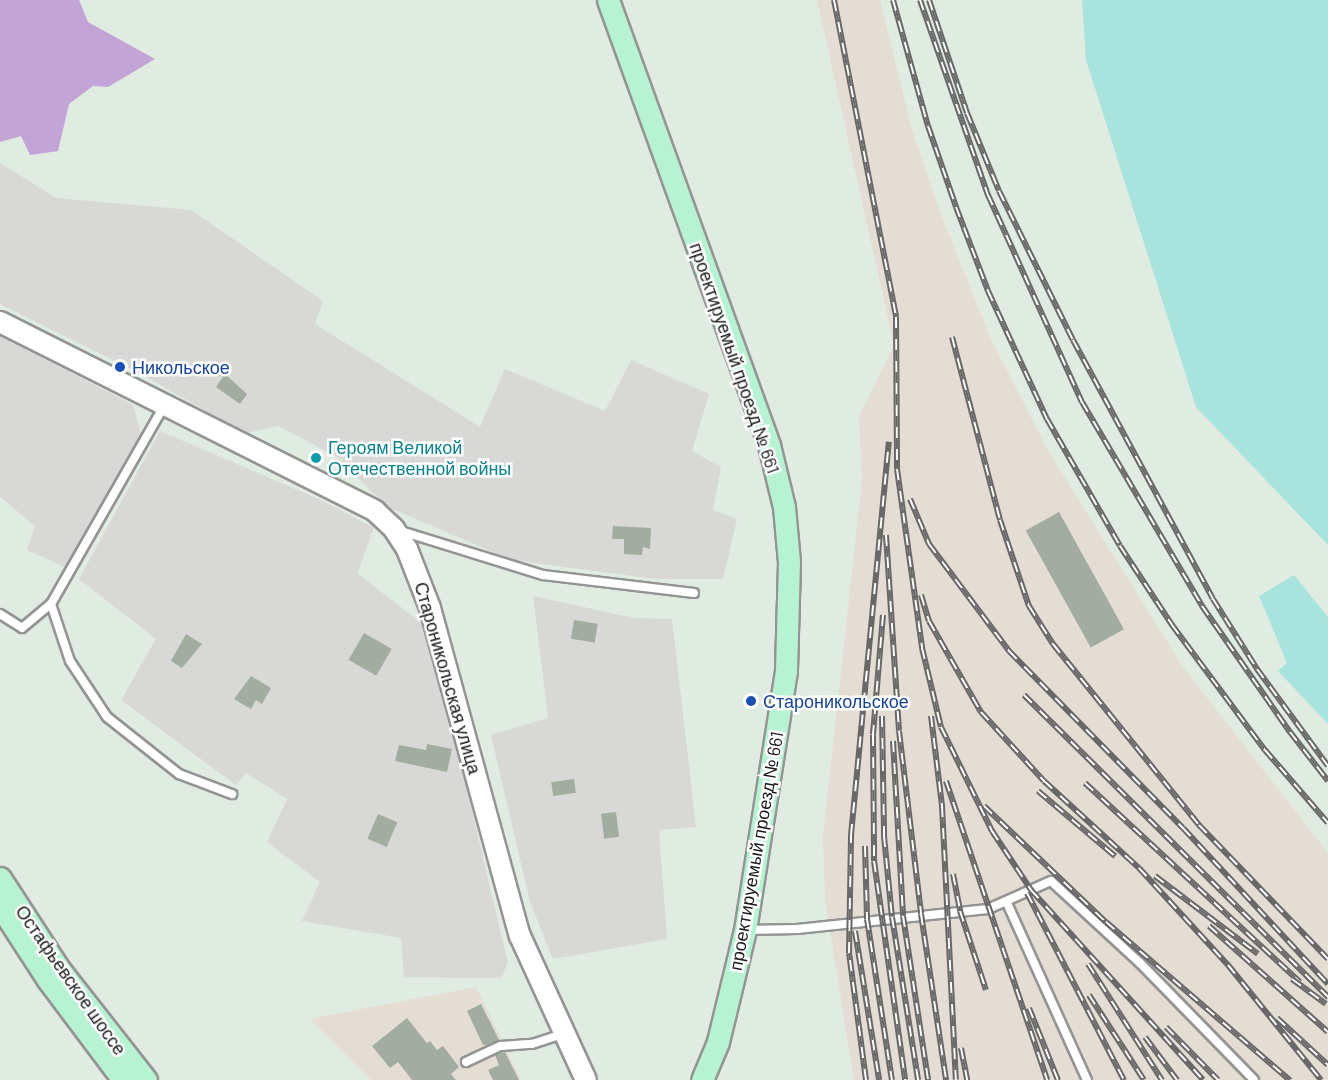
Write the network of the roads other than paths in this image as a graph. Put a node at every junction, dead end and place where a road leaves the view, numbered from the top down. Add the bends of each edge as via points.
1 (608, 0) edge
2 (0, 322) edge
3 (164, 404) junction
4 (394, 529) junction
5 (694, 593) dead end
6 (51, 604) junction
7 (0, 614) edge
8 (232, 794) dead end
9 (0, 878) edge
10 (1007, 903) junction
11 (0, 906) edge
12 (745, 930) junction
13 (564, 1033) junction
14 (466, 1062) dead end
15 (123, 1080) edge
16 (146, 1080) edge
17 (586, 1080) edge
18 (702, 1080) edge
19 (1087, 1080) edge
20 (1254, 1080) edge

1 - 12 main road, проектируемый проезд № 661 via 747,379 769,446 783,507 791,584 786,671
2 - 3 street, Староникольская улица
3 - 4 street, Староникольская улица via 375,511
3 - 6 lane
4 - 5 lane via 543,575
4 - 13 street, Староникольская улица via 411,558 430,608 520,936
6 - 7 lane via 22,628
6 - 8 lane via 70,661 107,717 179,774
9 - 16 main road, Остафьевское шоссе via 59,969
10 - 12 lane via 988,909
10 - 19 lane
10 - 20 lane via 1051,881 1140,963
11 - 15 main road, Остафьевское шоссе via 48,980
12 - 18 main road, проектируемый проезд № 661 via 718,1042
13 - 14 lane via 532,1044 501,1046
13 - 17 street, Староникольская улица

